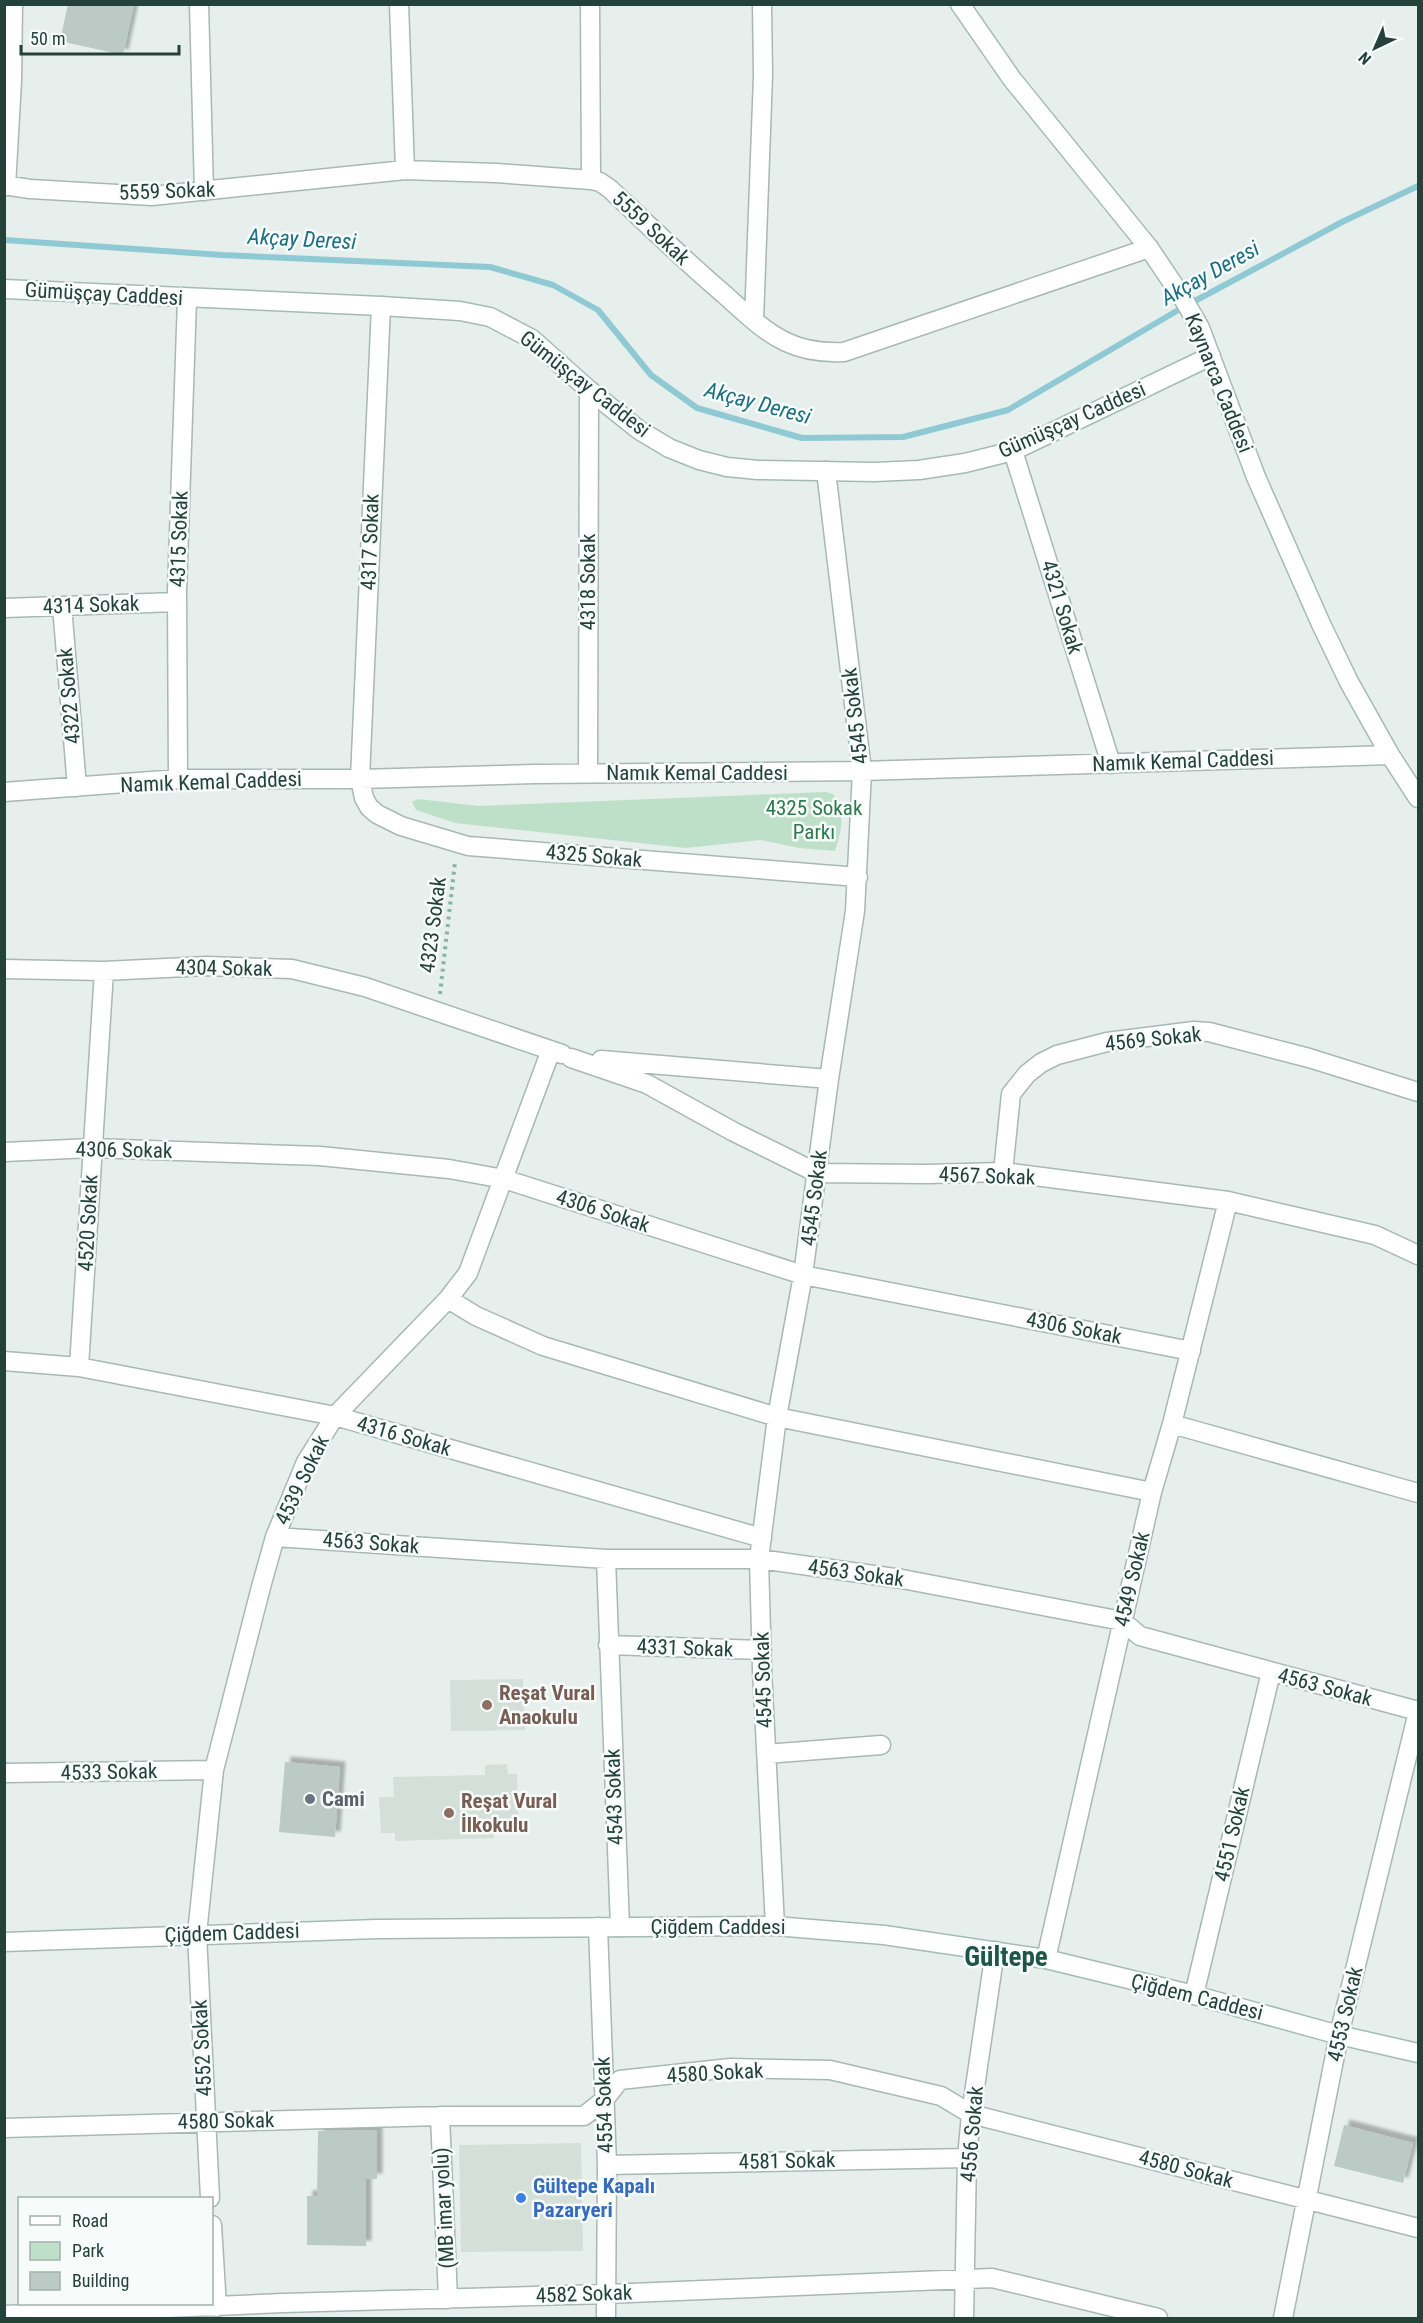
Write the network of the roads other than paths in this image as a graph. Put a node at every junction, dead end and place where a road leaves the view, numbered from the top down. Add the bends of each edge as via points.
1 (13, 4) edge
2 (199, 4) edge
3 (399, 4) edge
4 (590, 4) edge
5 (762, 4) edge
6 (960, 4) edge
7 (8, 81) edge
8 (405, 170) junction
9 (591, 180) junction
10 (5, 186) edge
11 (204, 190) junction
12 (1149, 248) junction
13 (4, 289) edge
14 (187, 299) junction
15 (381, 306) junction
16 (754, 320) junction
17 (1211, 356) junction
18 (588, 390) junction
19 (1013, 451) junction
20 (826, 471) junction
21 (177, 602) junction
22 (62, 606) junction
23 (4, 608) edge
24 (1390, 755) junction
25 (1111, 764) junction
26 (862, 771) junction
27 (588, 773) junction
28 (178, 779) junction
29 (360, 779) junction
30 (77, 787) junction
31 (4, 792) edge
32 (1419, 798) edge
33 (858, 877) junction
34 (4, 969) edge
35 (104, 971) junction
36 (551, 1050) junction
37 (572, 1058) junction
38 (829, 1079) junction
39 (1419, 1092) edge
40 (92, 1148) junction
41 (4, 1152) edge
42 (1003, 1172) junction
43 (817, 1173) junction
44 (504, 1179) junction
45 (1228, 1202) junction
46 (1419, 1255) edge
47 (803, 1275) junction
48 (448, 1299) junction
49 (1191, 1351) junction
50 (4, 1361) edge
51 (79, 1367) junction
52 (334, 1416) junction
53 (777, 1417) junction
54 (1172, 1425) junction
55 (1152, 1492) junction
56 (1419, 1493) edge
57 (275, 1537) junction
58 (762, 1538) junction
59 (606, 1558) junction
60 (759, 1559) junction
61 (1122, 1621) junction
62 (608, 1645) junction
63 (762, 1650) junction
64 (1271, 1672) junction
65 (1419, 1712) edge
66 (881, 1745) dead end
67 (766, 1754) junction
68 (214, 1770) junction
69 (4, 1773) edge
70 (776, 1926) junction
71 (598, 1927) junction
72 (620, 1927) junction
73 (197, 1934) junction
74 (4, 1942) edge
75 (995, 1951) junction
76 (1046, 1959) junction
77 (1194, 1995) junction
78 (1340, 2035) junction
79 (1419, 2053) edge
80 (604, 2100) junction
81 (971, 2114) junction
82 (440, 2116) junction
83 (205, 2121) junction
84 (4, 2128) edge
85 (967, 2158) junction
86 (607, 2165) junction
87 (210, 2197) edge
88 (1308, 2201) junction
89 (1419, 2228) edge
90 (213, 2241) edge
91 (964, 2278) junction
92 (606, 2294) junction
93 (448, 2299) junction
94 (217, 2307) junction
95 (283, 2311) edge
96 (4, 2316) edge
97 (606, 2319) edge
98 (964, 2319) edge
99 (1158, 2319) edge
100 (1283, 2319) edge

1 - 7 street
2 - 11 street
3 - 8 street
4 - 9 street
5 - 16 street
6 - 12 street, Kaynarca Caddesi via 1012,79
7 - 10 street
8 - 9 street, 5559 Sokak
8 - 11 street, 5559 Sokak
9 - 16 street, 5559 Sokak via 610,189
10 - 11 street, 5559 Sokak via 152,196
12 - 16 street, 5559 Sokak via 844,352 806,350 786,342
12 - 17 street, Kaynarca Caddesi via 1200,328
13 - 14 street, Gümüşçay Caddesi
14 - 15 street, Gümüşçay Caddesi
14 - 21 street, 4315 Sokak
15 - 18 street, Gümüşçay Caddesi via 490,317 532,339
15 - 29 street, 4317 Sokak
17 - 19 street, Gümüşçay Caddesi
17 - 24 street, Kaynarca Caddesi via 1256,477 1321,624
18 - 20 street, Gümüşçay Caddesi via 639,430 669,448 699,459 758,470
18 - 27 street, 4318 Sokak
19 - 20 street, Gümüşçay Caddesi via 919,470
19 - 25 street, 4321 Sokak
20 - 26 street, 4545 Sokak
21 - 22 street, 4314 Sokak
21 - 28 street, 4315 Sokak
22 - 23 street, 4314 Sokak
22 - 30 street, 4322 Sokak
24 - 25 street, Namık Kemal Caddesi
24 - 32 street, Kaynarca Caddesi
25 - 26 street, Namık Kemal Caddesi
26 - 27 street, Namık Kemal Caddesi
26 - 33 street, 4545 Sokak
27 - 29 street, Namık Kemal Caddesi
28 - 29 street, Namık Kemal Caddesi
28 - 30 street, Namık Kemal Caddesi
29 - 33 street, 4325 Sokak via 364,798 377,814 401,826 468,846
30 - 31 street, Namık Kemal Caddesi
33 - 38 street, 4545 Sokak
34 - 35 street, 4304 Sokak
35 - 36 street, 4304 Sokak via 207,966 292,969 365,987
35 - 40 street, 4520 Sokak
36 - 37 street, 4304 Sokak
36 - 44 street, 4539 Sokak
37 - 38 street
37 - 43 street, 4567 Sokak via 647,1084
38 - 43 street, 4545 Sokak
39 - 42 street, 4569 Sokak via 1209,1032 1107,1042 1041,1063 1011,1094
40 - 41 street, 4306 Sokak
40 - 44 street, 4306 Sokak via 320,1156 449,1169
40 - 51 street, 4520 Sokak
42 - 43 street, 4567 Sokak
42 - 45 street, 4567 Sokak
43 - 47 street, 4545 Sokak
44 - 47 street, 4306 Sokak
44 - 48 street, 4539 Sokak via 468,1273
45 - 46 street, 4567 Sokak via 1375,1235
45 - 49 street, 4549 Sokak
47 - 49 street, 4306 Sokak
47 - 53 street, 4545 Sokak
48 - 52 street, 4539 Sokak
48 - 53 street via 543,1346
49 - 54 street, 4549 Sokak
50 - 51 street, 4316 Sokak
51 - 52 street, 4316 Sokak
52 - 57 street, 4539 Sokak via 306,1462
52 - 58 street, 4316 Sokak
53 - 55 street
53 - 58 street, 4545 Sokak
54 - 55 street, 4549 Sokak
54 - 56 street
55 - 61 street, 4549 Sokak
57 - 59 street, 4563 Sokak
57 - 68 street, 4539 Sokak
58 - 60 street, 4545 Sokak
59 - 60 street, 4563 Sokak
59 - 62 street, 4543 Sokak
60 - 61 street, 4563 Sokak via 902,1579
60 - 63 street, 4545 Sokak
61 - 64 street, 4563 Sokak via 1140,1636
61 - 76 street, 4549 Sokak
62 - 63 street, 4331 Sokak
62 - 72 street, 4543 Sokak
63 - 67 street, 4545 Sokak
64 - 65 street, 4563 Sokak
64 - 77 street, 4551 Sokak
65 - 78 street, 4553 Sokak
66 - 67 street
67 - 70 street, 4545 Sokak
68 - 69 street, 4533 Sokak
68 - 73 street, 4539 Sokak
70 - 72 street, Çiğdem Caddesi
70 - 75 street, Çiğdem Caddesi via 884,1935
71 - 72 street, Çiğdem Caddesi
71 - 73 street, Çiğdem Caddesi
71 - 80 street, 4554 Sokak
73 - 74 street, Çiğdem Caddesi
73 - 83 street, 4552 Sokak
75 - 76 street, Çiğdem Caddesi
75 - 81 street, 4556 Sokak
76 - 77 street, Çiğdem Caddesi
77 - 78 street, Çiğdem Caddesi
78 - 79 street, Çiğdem Caddesi
78 - 88 street, 4553 Sokak
80 - 81 street, 4580 Sokak via 620,2080 730,2068 830,2070 941,2096
80 - 82 street, 4580 Sokak via 584,2116
80 - 86 street, 4554 Sokak
81 - 85 street, 4556 Sokak
81 - 88 street, 4580 Sokak
82 - 83 street, 4580 Sokak
82 - 93 street, (MB imar yolu)
83 - 84 street, 4580 Sokak
83 - 87 street, 4552 Sokak
85 - 86 street, 4581 Sokak
85 - 91 street, 4556 Sokak
86 - 92 street, 4554 Sokak
88 - 89 street, 4580 Sokak
88 - 100 street, 4553 Sokak
90 - 94 street
91 - 92 street, 4582 Sokak
91 - 98 street, 4556 Sokak
91 - 99 street, 4582 Sokak via 992,2278
92 - 93 street, 4582 Sokak
92 - 97 street, 4554 Sokak
93 - 95 street, 4582 Sokak
94 - 95 street, 4582 Sokak
94 - 96 street, 4582 Sokak

